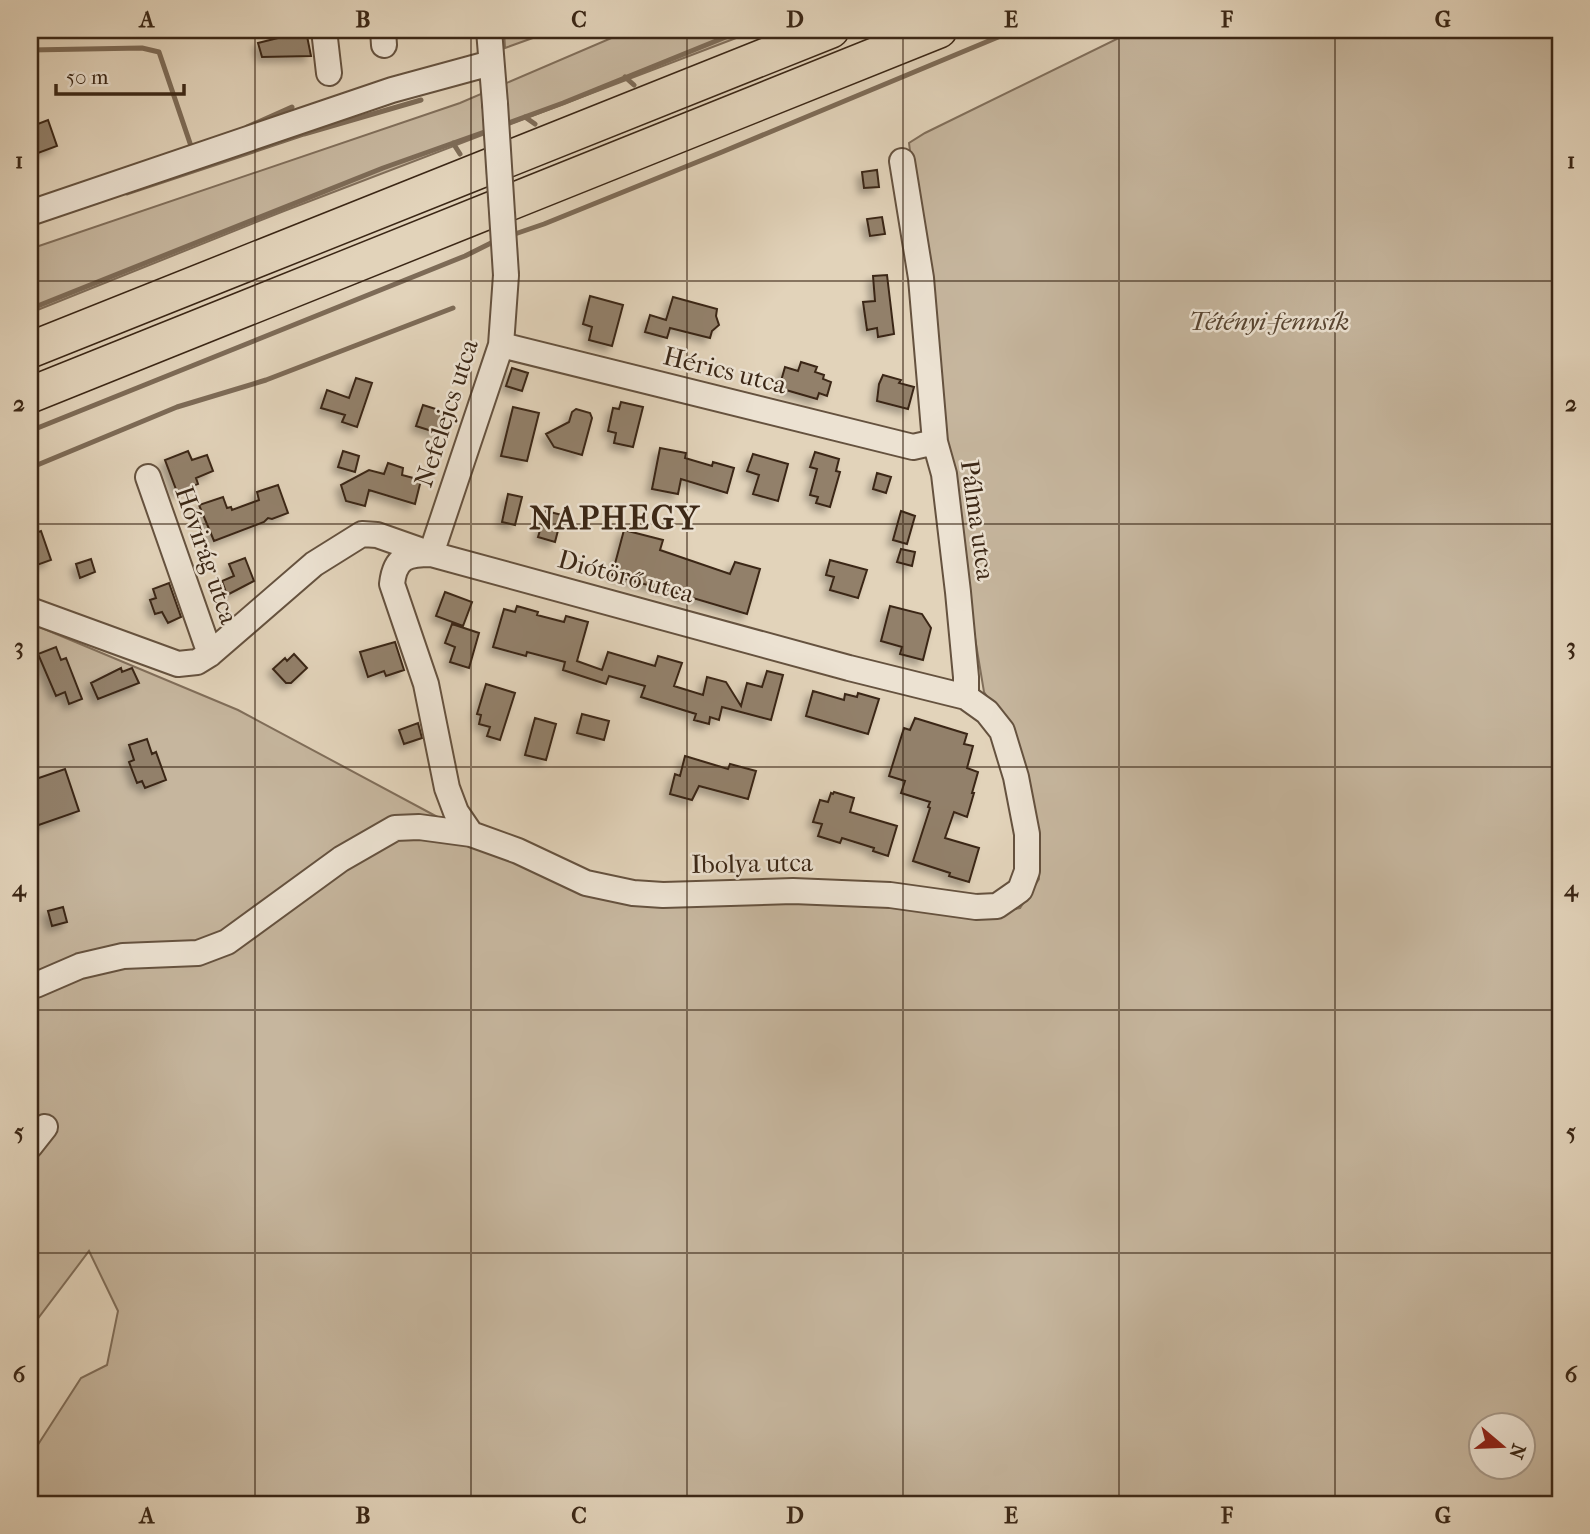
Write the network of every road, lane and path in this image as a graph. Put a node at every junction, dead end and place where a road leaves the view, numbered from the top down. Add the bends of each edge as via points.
1 (324, 30) edge
2 (488, 30) edge
3 (831, 30) edge
4 (939, 30) edge
5 (491, 63) junction
6 (329, 73) dead end
7 (902, 161) dead end
8 (30, 213) edge
9 (500, 345) junction
10 (35, 347) edge
11 (106, 364) junction
12 (30, 395) edge
13 (30, 417) edge
14 (935, 442) junction
15 (148, 477) dead end
16 (377, 535) junction
17 (431, 554) junction
18 (392, 584) junction
19 (30, 610) edge
20 (210, 654) junction
21 (966, 697) junction
22 (471, 834) junction
23 (30, 985) edge

1 - 6 street
2 - 5 street, Nefelejcs utca
3 - 10 highway
4 - 11 highway
5 - 8 street via 392,90
5 - 9 street, Nefelejcs utca, bridge via 506,275
7 - 14 street, Pálma utca via 921,278
9 - 14 street, Hérics utca via 914,447
9 - 17 street, Nefelejcs utca
11 - 12 highway
11 - 13 highway
14 - 21 street, Pálma utca via 944,474
15 - 20 street, Hóvirág utca
16 - 17 street, Diótörő utca
16 - 18 street
16 - 20 street via 355,538 314,564
17 - 18 street via 411,554 398,564
17 - 21 street, Diótörő utca
18 - 22 street via 426,684 447,788
19 - 20 street via 178,664 197,662
21 - 22 street, Ibolya utca via 987,712 1002,731 1027,834 1027,871 1020,890 997,906 793,891 633,893 586,883
22 - 23 street, Ibolya utca via 394,828 341,859 227,942 198,953 123,956 80,965

